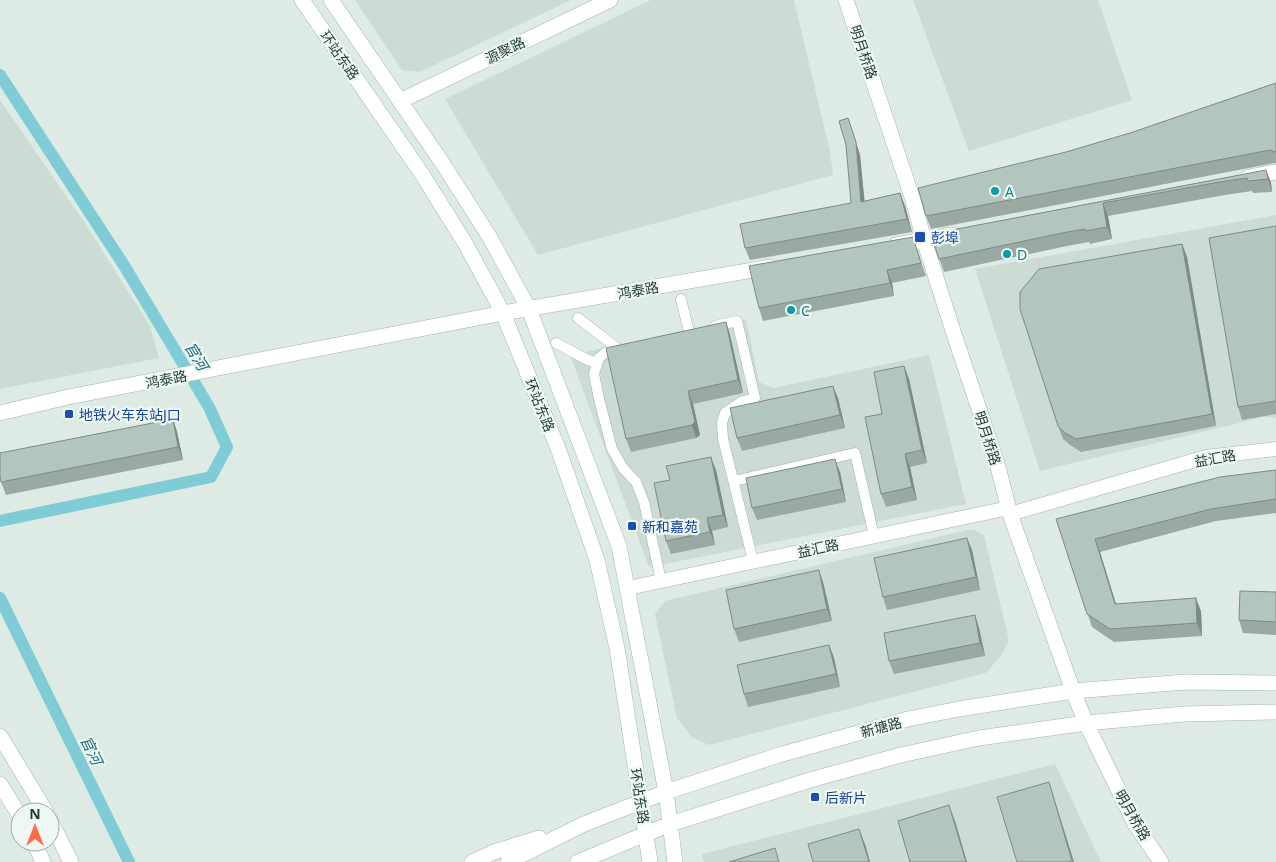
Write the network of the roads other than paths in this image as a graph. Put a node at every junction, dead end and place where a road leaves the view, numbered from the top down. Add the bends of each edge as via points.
1 (302, 0) edge
2 (331, 0) edge
3 (610, 0) edge
4 (846, 0) edge
5 (400, 101) junction
6 (1276, 172) edge
7 (1238, 179) edge
8 (963, 233) edge
9 (924, 240) junction
10 (886, 247) edge
11 (781, 265) edge
12 (682, 300) dead end
13 (529, 309) junction
14 (503, 313) junction
15 (578, 318) dead end
16 (556, 343) dead end
17 (628, 345) edge
18 (616, 348) junction
19 (596, 363) junction
20 (0, 413) edge
21 (1276, 449) edge
22 (734, 481) junction
23 (1010, 511) junction
24 (874, 536) junction
25 (754, 562) junction
26 (661, 581) junction
27 (628, 588) junction
28 (1276, 683) edge
29 (1073, 691) junction
30 (1276, 712) edge
31 (1086, 723) junction
32 (0, 736) edge
33 (0, 784) edge
34 (666, 792) junction
35 (11, 802) edge
36 (40, 802) edge
37 (641, 802) junction
38 (584, 824) junction
39 (670, 824) junction
40 (646, 833) junction
41 (60, 840) edge
42 (71, 862) edge
43 (472, 862) edge
44 (508, 862) edge
45 (580, 862) edge
46 (650, 862) edge
47 (675, 862) edge
48 (1161, 862) edge

1 - 14 main road, 环站东路 via 422,174 466,243
2 - 5 main road, 环站东路
3 - 5 main road, 源聚路
4 - 9 main road, 明月桥路 via 914,200
5 - 13 main road, 环站东路 via 489,236
6 - 7 main road
8 - 9 main road
9 - 10 main road
9 - 23 main road, 明月桥路
11 - 13 main road, 鸿泰路
12 - 22 street via 694,331 737,322 755,398 743,401 725,413 722,423
13 - 14 main road, 鸿泰路
13 - 27 main road, 环站东路 via 619,546
14 - 20 main road, 鸿泰路
14 - 37 main road, 环站东路 via 597,560 617,648
15 - 18 street
16 - 19 street
17 - 18 street
18 - 19 street via 606,352
19 - 26 street via 594,374 612,449 636,482 644,502
21 - 23 street, 益汇路 via 1206,457
22 - 24 street via 855,453
22 - 25 street
23 - 24 street, 益汇路
23 - 29 main road, 明月桥路
24 - 25 street, 益汇路
25 - 26 street, 益汇路
26 - 27 street, 益汇路
27 - 34 main road, 环站东路
28 - 29 main road, 新塘路 via 1186,682
29 - 31 main road, 明月桥路
29 - 34 main road, 新塘路 via 908,719 779,755
30 - 31 main road via 1184,714
31 - 39 main road via 979,738 901,755
31 - 48 main road, 明月桥路 via 1135,824
32 - 36 main road
33 - 35 main road
34 - 37 main road, 新塘路
34 - 39 main road, 环站东路
37 - 38 main road, 新塘路
37 - 40 main road, 环站东路
38 - 43 main road
38 - 44 main road, 新塘路
39 - 40 main road
39 - 47 main road, 环站东路
40 - 45 main road
40 - 46 main road, 环站东路
41 - 42 main road

